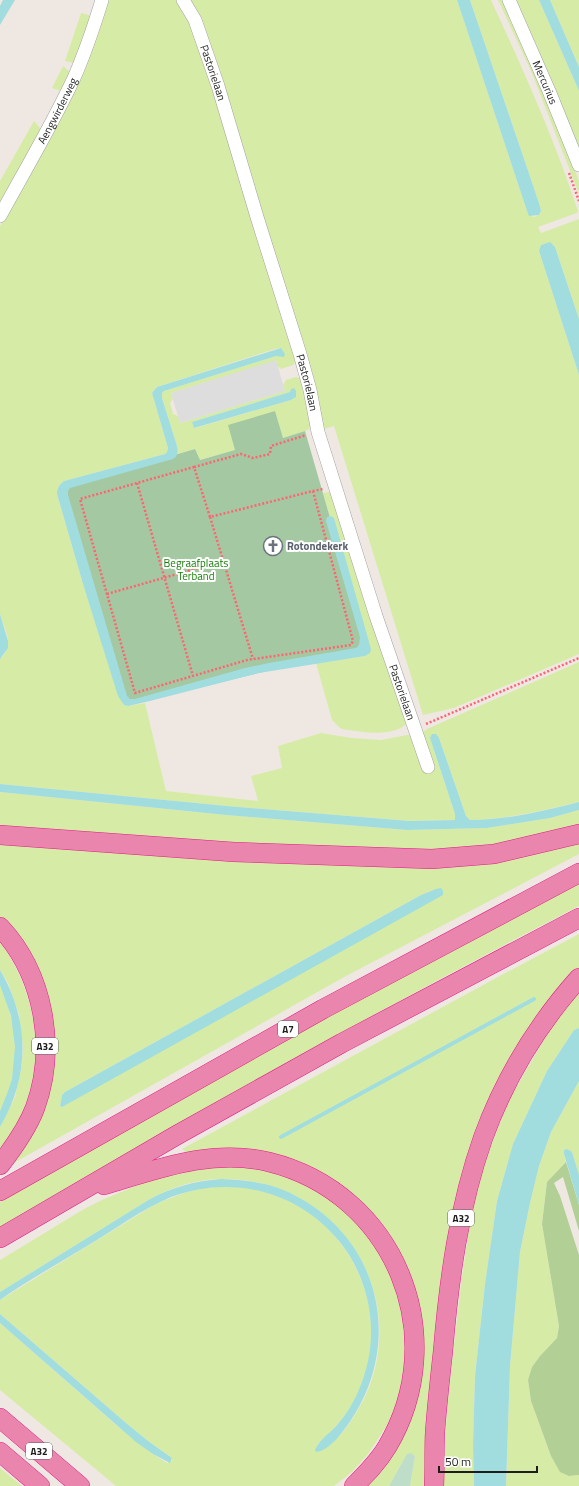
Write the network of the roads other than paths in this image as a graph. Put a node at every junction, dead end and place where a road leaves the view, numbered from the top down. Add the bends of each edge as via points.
1 (183, 0) edge
2 (509, 0) edge
3 (100, 1) edge
4 (579, 165) edge
5 (0, 216) edge
6 (428, 767) dead end
7 (579, 834) edge
8 (0, 835) edge
9 (579, 873) edge
10 (579, 918) edge
11 (0, 927) edge
12 (579, 978) edge
13 (0, 1165) edge
14 (0, 1192) edge
15 (72, 1195) junction
16 (0, 1238) edge
17 (0, 1418) edge
18 (0, 1452) edge
19 (80, 1485) edge
20 (40, 1486) edge
21 (354, 1486) edge
22 (434, 1486) edge

1 - 6 street, Pastorielaan via 195,20 218,86 302,361 318,432 376,616
2 - 4 street, Mercurius
3 - 5 street, Aengwirderweg via 90,38 74,78
7 - 8 highway via 494,854 432,859 234,852
9 - 14 highway, A7 via 323,1009
10 - 15 highway via 342,1043
11 - 13 highway, A32 via 23,958 34,982 45,1028 43,1080 35,1107 20,1139
12 - 22 highway, A32 via 545,1021 521,1058 483,1137 472,1173 453,1261 435,1432
15 - 16 highway
15 - 21 highway via 170,1165 220,1157 246,1158 292,1169 314,1179 333,1190 368,1221 394,1259 410,1301 414,1324 414,1372 400,1420 387,1447 372,1468
17 - 19 highway, A32
18 - 20 highway, A32

